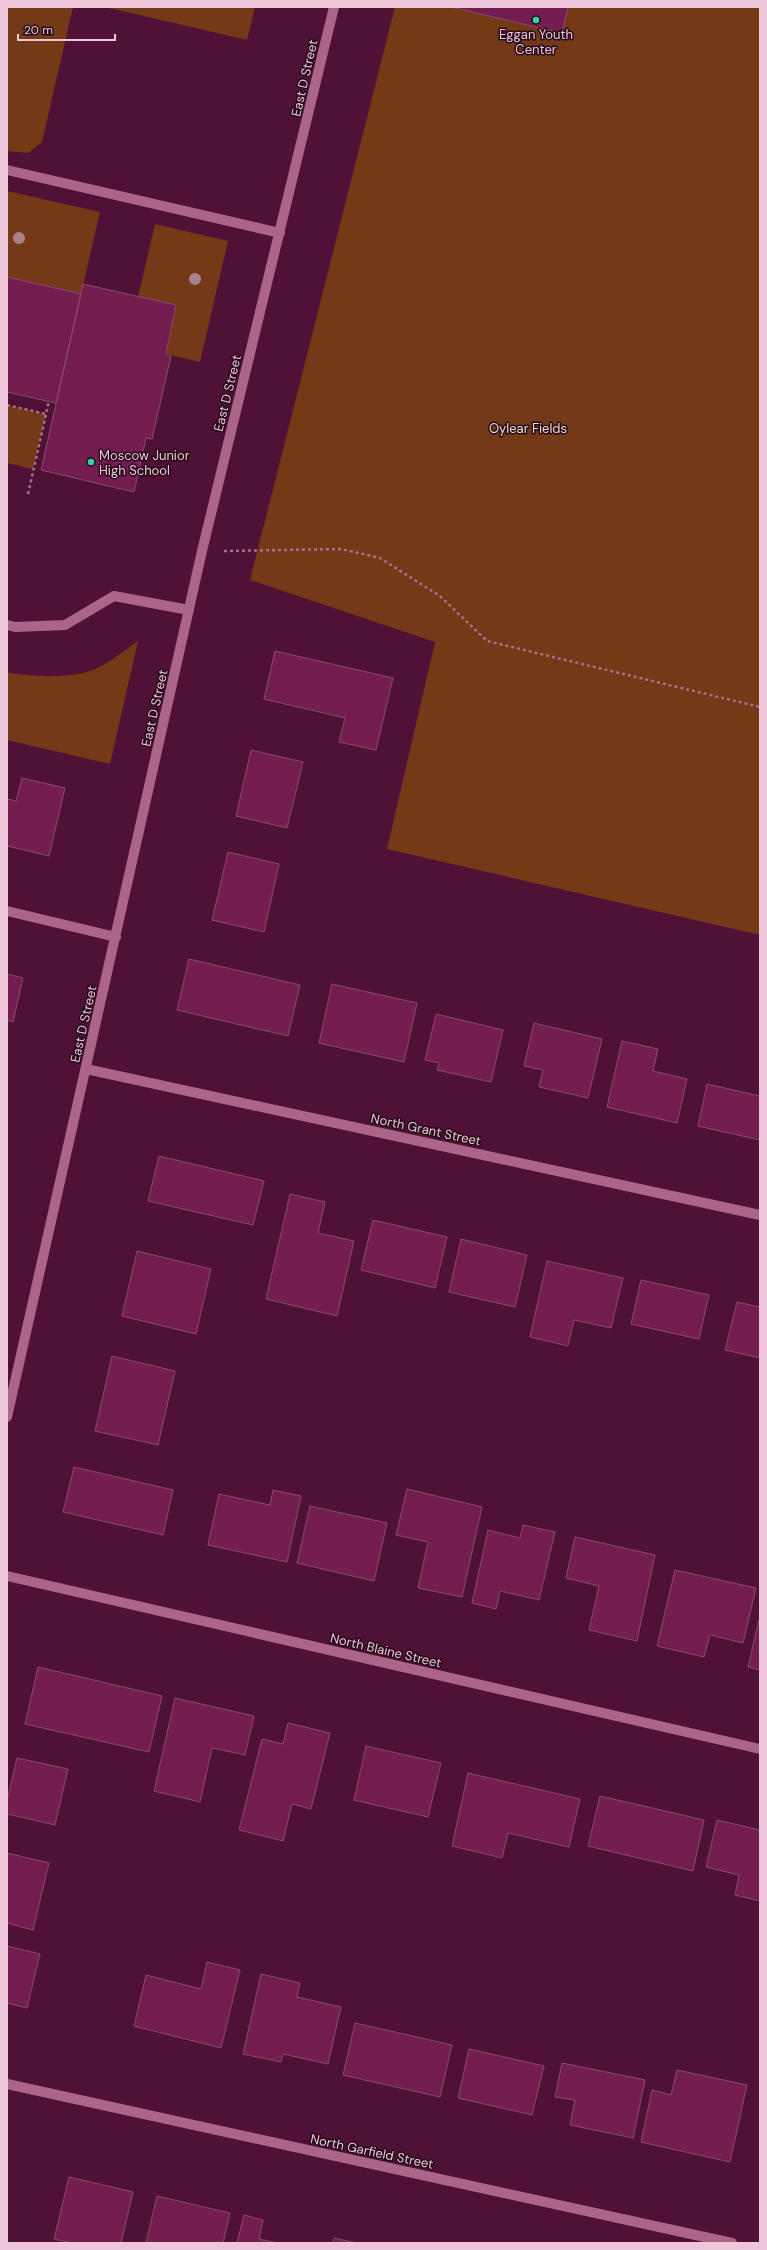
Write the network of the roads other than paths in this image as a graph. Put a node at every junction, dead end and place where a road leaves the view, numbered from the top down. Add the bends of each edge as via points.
1 (334, 7) edge
2 (7, 170) edge
3 (280, 233) junction
4 (189, 610) junction
5 (7, 625) edge
6 (7, 911) edge
7 (116, 936) junction
8 (86, 1069) junction
9 (760, 1215) edge
10 (7, 1417) edge
11 (7, 1576) edge
12 (760, 1749) edge
13 (7, 2084) edge
14 (732, 2243) edge

1 - 3 street, East D Street
2 - 3 street
3 - 4 street, East D Street
4 - 5 street via 114,596 65,625
4 - 7 street, East D Street
6 - 7 street
7 - 8 street, East D Street
8 - 9 street, North Grant Street
8 - 10 street, East D Street
11 - 12 street, North Blaine Street
13 - 14 street, North Garfield Street

